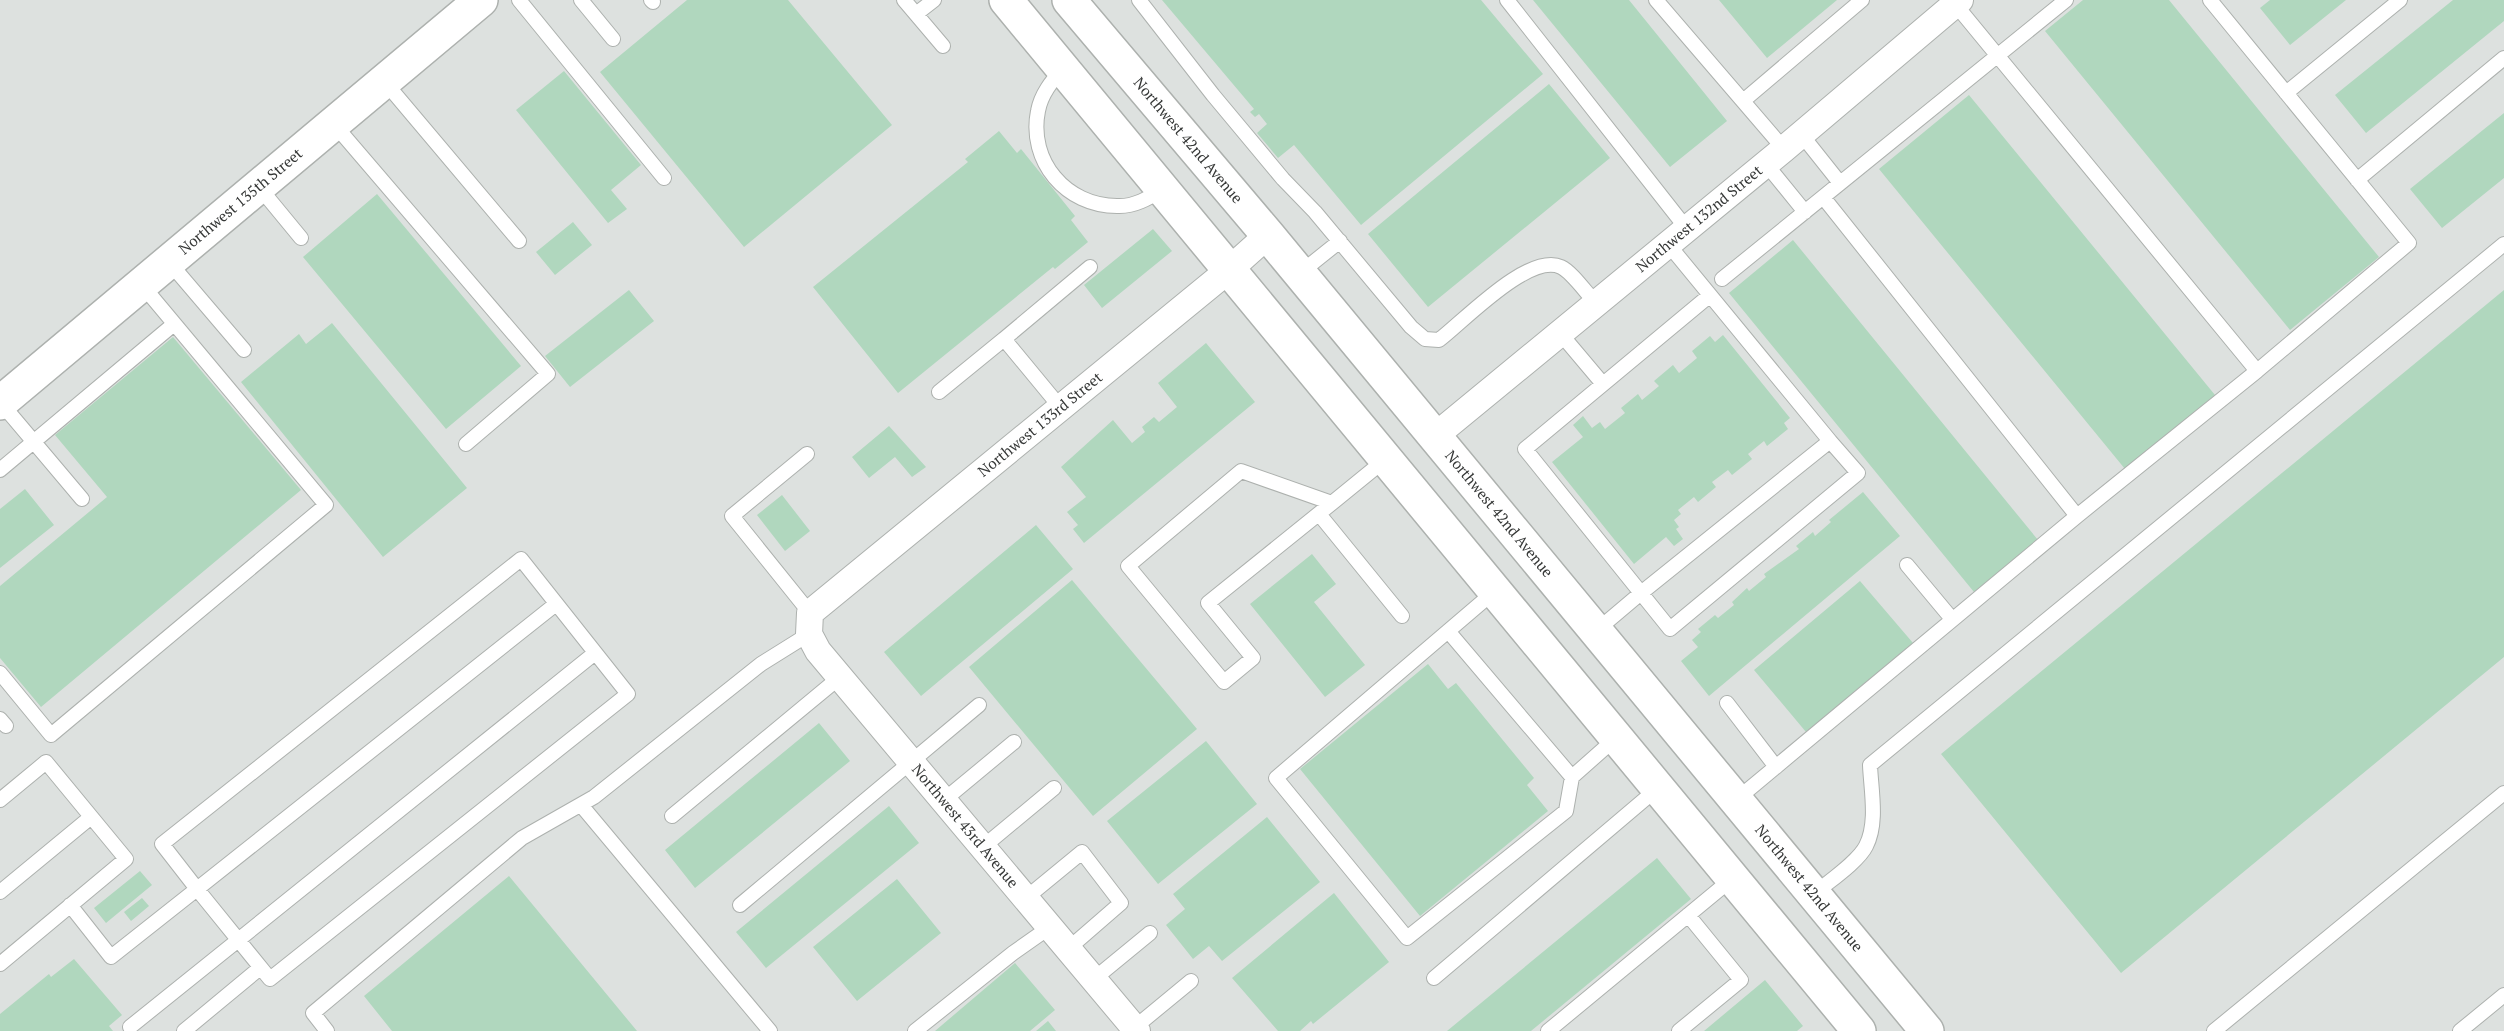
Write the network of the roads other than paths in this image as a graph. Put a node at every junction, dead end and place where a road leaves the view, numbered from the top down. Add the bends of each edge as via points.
1 (482, 0) edge
2 (519, 0) edge
3 (581, 0) edge
4 (904, 0) edge
5 (934, 0) edge
6 (1006, 0) edge
7 (1069, 0) edge
8 (1139, 0) edge
9 (1506, 0) edge
10 (1656, 0) edge
11 (1862, 0) edge
12 (2066, 0) edge
13 (2400, 0) edge
14 (2213, 1) edge
15 (1958, 2) edge
16 (916, 14) junction
17 (613, 39) dead end
18 (943, 46) dead end
19 (1998, 56) junction
20 (2504, 58) edge
21 (1063, 68) junction
22 (384, 81) junction
23 (2286, 93) junction
24 (1743, 101) junction
25 (333, 123) junction
26 (1783, 149) junction
27 (664, 178) dead end
28 (2357, 180) junction
29 (1840, 183) junction
30 (259, 187) junction
31 (1163, 189) junction
32 (1823, 197) junction
33 (1805, 212) junction
34 (1268, 235) junction
35 (1677, 236) junction
36 (301, 238) dead end
37 (519, 241) dead end
38 (1340, 241) junction
39 (2504, 244) edge
40 (170, 262) junction
41 (1090, 267) dead end
42 (1230, 269) junction
43 (1300, 273) junction
44 (1722, 279) dead end
45 (142, 285) junction
46 (1709, 296) junction
47 (1596, 303) junction
48 (174, 324) junction
49 (1560, 333) junction
50 (1004, 339) junction
51 (244, 350) dead end
52 (2257, 371) junction
53 (1603, 384) junction
54 (939, 392) dead end
55 (0, 403) edge
56 (1061, 408) junction
57 (1435, 436) junction
58 (1830, 441) junction
59 (33, 442) junction
60 (466, 444) dead end
61 (807, 454) dead end
62 (1390, 464) junction
63 (0, 470) edge
64 (82, 499) dead end
65 (1332, 503) junction
66 (1319, 514) junction
67 (2077, 516) junction
68 (1907, 565) dead end
69 (1495, 591) junction
70 (1641, 593) junction
71 (556, 604) junction
72 (1402, 616) dead end
73 (1952, 619) junction
74 (810, 624) junction
75 (1448, 631) junction
76 (1596, 631) junction
77 (595, 652) junction
78 (0, 673) edge
79 (840, 677) junction
80 (1727, 703) dead end
81 (979, 705) dead end
82 (1617, 738) junction
83 (1014, 742) dead end
84 (912, 762) junction
85 (1776, 766) junction
86 (1572, 777) junction
87 (1054, 788) dead end
88 (1658, 788) junction
89 (2504, 793) edge
90 (0, 800) edge
91 (944, 800) junction
92 (1736, 800) junction
93 (580, 805) junction
94 (672, 816) dead end
95 (91, 817) junction
96 (983, 847) junction
97 (1733, 878) junction
98 (197, 889) junction
99 (0, 892) edge
100 (1814, 894) junction
101 (1026, 898) junction
102 (70, 905) junction
103 (740, 905) dead end
104 (1688, 915) junction
105 (1050, 927) junction
106 (1150, 933) dead end
107 (238, 939) junction
108 (1068, 949) junction
109 (0, 964) edge
110 (260, 968) junction
111 (1434, 978) dead end
112 (1094, 979) junction
113 (1191, 981) dead end
114 (2504, 995) edge
115 (130, 1027) dead end
116 (1136, 1029) edge
117 (184, 1031) edge
118 (327, 1031) edge
119 (770, 1031) edge
120 (915, 1031) edge
121 (1548, 1031) edge
122 (1679, 1031) edge
123 (1859, 1031) edge
124 (1927, 1031) edge
125 (2214, 1031) edge
126 (2460, 1031) edge

1 - 22 main road, Northwest 135th Street
2 - 27 lane
3 - 17 lane
4 - 16 lane
5 - 16 lane
6 - 21 main road
7 - 34 main road, Northwest 42nd Avenue
8 - 38 lane via 1262,154
9 - 35 lane
10 - 24 lane
11 - 24 lane
12 - 19 lane
13 - 23 lane
14 - 23 lane
15 - 19 lane
15 - 26 street, Northwest 132nd Street
16 - 18 lane
19 - 29 lane
19 - 52 lane
20 - 28 lane
21 - 31 main road
21 - 31 lane via 1047,87 1037,118 1041,157 1054,178 1072,194 1094,204 1118,207 1142,201
22 - 25 main road, Northwest 135th Street
22 - 37 lane
23 - 28 lane
24 - 26 lane
25 - 30 main road, Northwest 135th Street
25 - 60 lane via 548,374
26 - 29 lane
26 - 33 lane
26 - 35 street, Northwest 132nd Street
28 - 52 lane via 2409,243
29 - 32 lane
30 - 36 lane
30 - 40 main road, Northwest 135th Street
31 - 42 main road
32 - 33 lane
32 - 67 lane
33 - 44 lane
34 - 42 street, Northwest 133rd Street
34 - 43 main road, Northwest 42nd Avenue
35 - 46 lane
35 - 47 street, Northwest 132nd Street
38 - 43 lane
38 - 47 lane via 1425,339 1439,340 1522,273 1544,264 1562,267
39 - 100 lane via 1870,765 1872,812 1866,847
40 - 45 main road, Northwest 135th Street
40 - 51 lane
41 - 50 lane
42 - 56 street, Northwest 133rd Street
42 - 62 main road
43 - 57 main road, Northwest 42nd Avenue
45 - 48 lane
45 - 55 main road, Northwest 135th Street
46 - 53 lane
46 - 58 lane
47 - 49 street, Northwest 132nd Street
48 - 59 lane
48 - 78 lane via 326,505 51,735
49 - 53 lane
49 - 57 street, Northwest 132nd Street
50 - 54 lane
50 - 56 lane
52 - 67 lane
53 - 70 lane via 1525,449
55 - 59 lane
56 - 74 street, Northwest 133rd Street
57 - 62 main road
57 - 76 main road, Northwest 42nd Avenue
58 - 70 lane
58 - 70 lane via 1858,473 1670,629
59 - 63 lane
59 - 64 lane
61 - 74 lane via 732,516
62 - 65 lane
62 - 69 main road
65 - 66 lane
65 - 66 lane via 1241,471 1128,566 1224,682 1253,658 1208,603
66 - 72 lane
67 - 73 lane
68 - 73 lane
69 - 75 lane
69 - 82 main road
70 - 76 lane
71 - 77 lane
71 - 98 lane
71 - 98 lane via 521,559 401,654 162,844
73 - 85 lane
74 - 79 street, Northwest 43rd Avenue via 818,651
74 - 93 lane
75 - 86 lane
75 - 86 lane via 1276,778 1407,939 1566,811
76 - 92 main road, Northwest 42nd Avenue
77 - 107 lane
77 - 110 lane via 628,694 270,980
79 - 84 street, Northwest 43rd Avenue
79 - 94 lane
80 - 85 lane
81 - 84 lane
82 - 86 lane
82 - 88 main road
83 - 91 lane
84 - 91 street, Northwest 43rd Avenue
84 - 103 lane
85 - 92 lane
87 - 96 lane
88 - 97 main road
88 - 111 lane
89 - 125 lane
90 - 95 lane via 46,762
91 - 96 street, Northwest 43rd Avenue
92 - 100 main road, Northwest 42nd Avenue
93 - 118 lane via 522,838 313,1013
93 - 119 lane
95 - 99 lane
95 - 102 lane via 126,859
96 - 101 street, Northwest 43rd Avenue
97 - 104 lane
97 - 123 main road
98 - 102 lane via 111,957
98 - 107 lane
100 - 124 main road, Northwest 42nd Avenue
101 - 105 street, Northwest 43rd Avenue
101 - 108 lane via 1082,852 1121,903
102 - 109 lane
104 - 121 lane
104 - 122 lane via 1741,980
105 - 108 street, Northwest 43rd Avenue
105 - 120 lane
106 - 112 lane
107 - 110 lane
107 - 115 lane
108 - 112 street, Northwest 43rd Avenue
110 - 117 lane
112 - 116 street, Northwest 43rd Avenue
113 - 116 lane
114 - 126 lane

